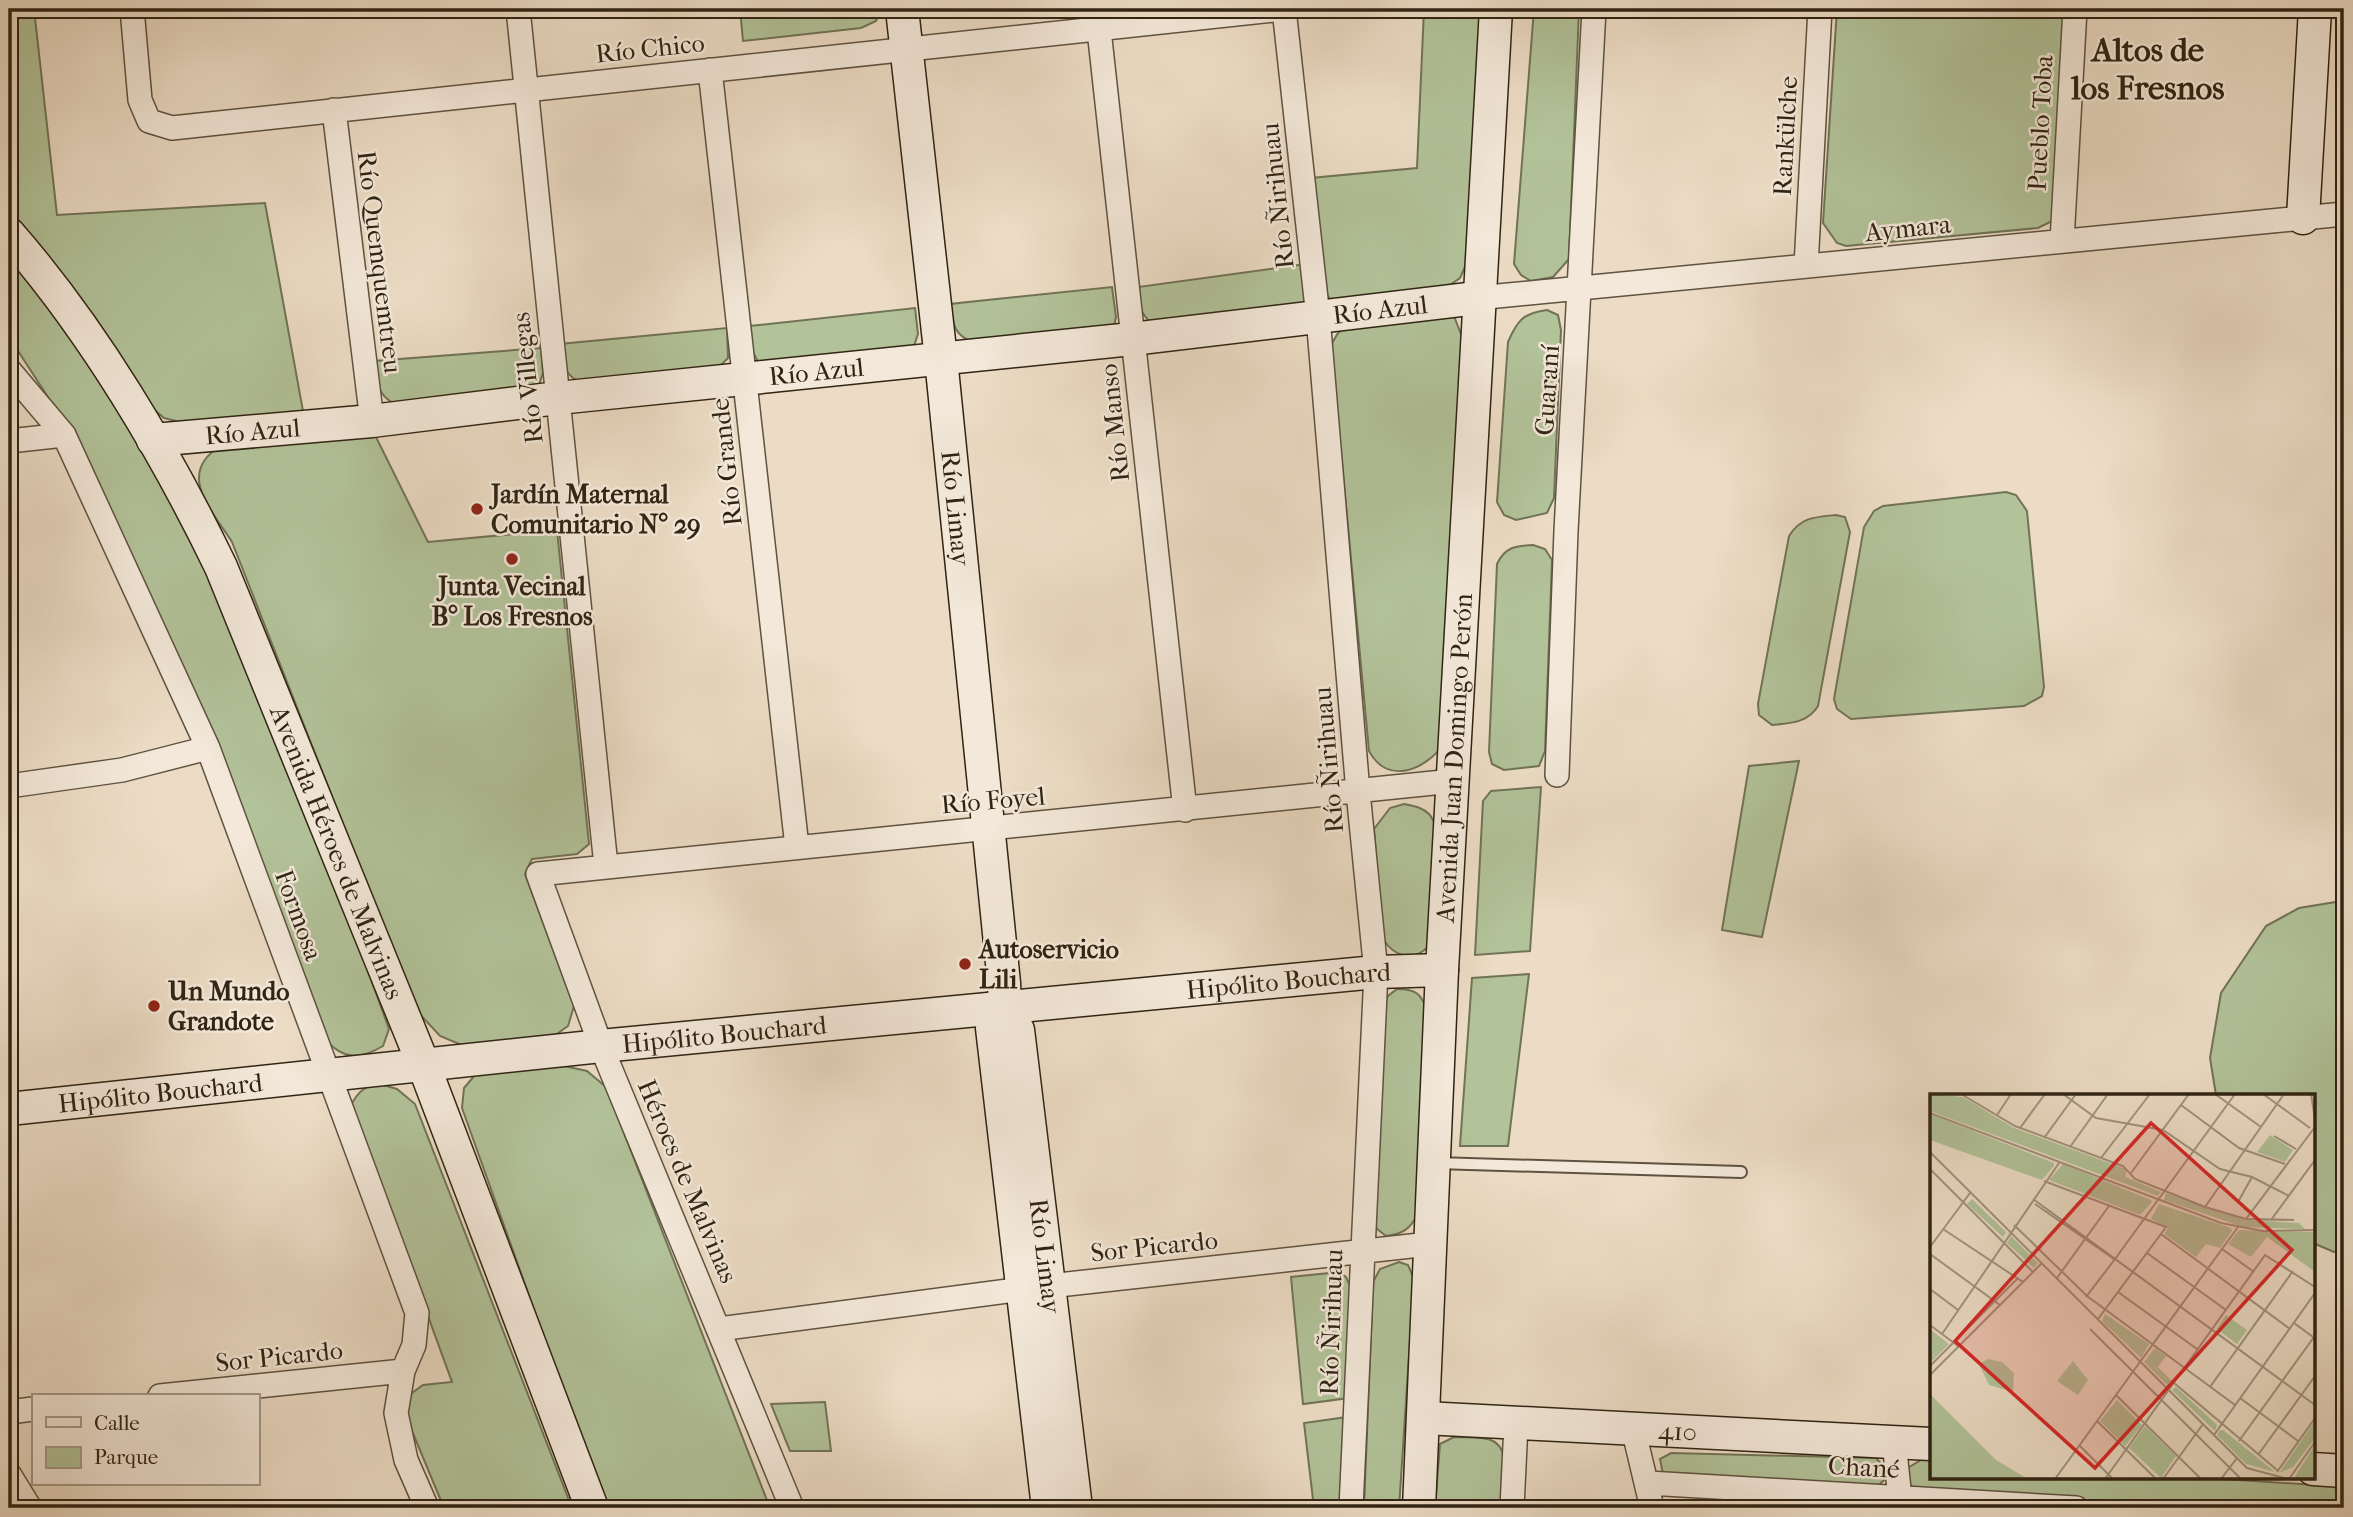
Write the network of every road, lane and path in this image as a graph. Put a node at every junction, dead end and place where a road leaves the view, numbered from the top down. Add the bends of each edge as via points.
1 (132, 9) edge
2 (517, 9) edge
3 (902, 9) edge
4 (1283, 9) edge
5 (1496, 9) edge
6 (1594, 9) edge
7 (1820, 9) edge
8 (2075, 9) edge
9 (2315, 9) edge
10 (1099, 30) junction
11 (906, 48) junction
12 (710, 70) junction
13 (524, 89) junction
14 (334, 110) junction
15 (2344, 214) edge
16 (2303, 218) junction
17 (9, 234) edge
18 (2062, 241) junction
19 (1806, 266) junction
20 (1581, 288) junction
21 (1477, 298) junction
22 (1318, 317) junction
23 (1132, 340) junction
24 (941, 359) junction
25 (9, 370) edge
26 (745, 381) junction
27 (558, 398) junction
28 (372, 421) junction
29 (64, 435) junction
30 (153, 440) junction
31 (9, 442) edge
32 (208, 748) junction
33 (1557, 775) dead end
34 (1453, 781) junction
35 (9, 786) edge
36 (1358, 792) junction
37 (1185, 810) junction
38 (988, 828) junction
39 (797, 847) junction
40 (606, 866) junction
41 (538, 874) joint
42 (1442, 970) junction
43 (1376, 972) junction
44 (1004, 1007) junction
45 (601, 1046) junction
46 (424, 1066) junction
47 (329, 1076) junction
48 (9, 1109) edge
49 (1433, 1163) junction
50 (1741, 1172) dead end
51 (1429, 1244) junction
52 (1362, 1252) junction
53 (1035, 1287) junction
54 (719, 1329) junction
55 (403, 1371) junction
56 (179, 1394) edge
57 (32, 1409) edge
58 (9, 1412) edge
59 (1424, 1418) junction
60 (1516, 1424) junction
61 (1633, 1428) junction
62 (1894, 1442) junction
63 (1930, 1444) edge
64 (2314, 1468) edge
65 (2344, 1471) edge
66 (9, 1474) edge
67 (1648, 1483) junction
68 (1900, 1503) edge
69 (30, 1508) edge
70 (427, 1508) edge
71 (592, 1508) edge
72 (792, 1508) edge
73 (1048, 1508) edge
74 (1076, 1508) edge
75 (1351, 1508) edge
76 (1419, 1508) edge
77 (1512, 1508) edge
78 (1652, 1508) edge
79 (2076, 1508) edge

1 - 14 street, Río Chico via 140,100 149,121 172,128
2 - 13 street, Río Villegas
3 - 11 street, Río Limay
4 - 10 street, Río Chico
4 - 22 street, Río Ñirihuau
5 - 21 street, Avenida Juan Domingo Perón
6 - 20 street, Guaraní
7 - 19 street, Rankülche
8 - 18 street, Pueblo Toba
9 - 16 street
10 - 11 street, Río Chico
10 - 23 street, Río Manso
11 - 12 street, Río Chico
11 - 24 street, Río Limay
12 - 13 street, Río Chico
12 - 26 street, Río Grande
13 - 14 street, Río Chico
13 - 27 street, Río Villegas
14 - 28 street, Río Quemquemtreu
15 - 16 street, Aymara
16 - 18 street, Aymara
17 - 30 street, Avenida Héroes de Malvinas via 40,270
18 - 19 street, Aymara
19 - 20 street, Aymara
20 - 21 street, Aymara
20 - 33 street, Guaraní
21 - 22 street, Río Azul
21 - 34 street, Avenida Juan Domingo Perón
22 - 23 street, Río Azul
22 - 36 street, Río Ñirihuau
23 - 24 street, Río Azul
23 - 37 street, Río Manso
24 - 26 street, Río Azul
24 - 38 street, Río Limay
25 - 29 street, Formosa
26 - 27 street, Río Azul
26 - 39 street, Río Grande
27 - 28 street, Río Azul
27 - 40 street, Río Villegas
28 - 30 street, Río Azul
29 - 31 street
29 - 32 street, Formosa
30 - 46 street, Avenida Héroes de Malvinas via 221,567
32 - 35 street via 122,770
32 - 47 street, Formosa
34 - 36 street, Río Foyel
34 - 42 street, Avenida Juan Domingo Perón
36 - 37 street, Río Foyel
36 - 43 street, Río Ñirihuau
37 - 38 street, Río Foyel
38 - 39 street, Río Foyel
38 - 44 street, Río Limay
39 - 40 street, Río Foyel
40 - 41 street, Río Foyel
41 - 45 street, Héroes de Malvinas
42 - 43 street, Hipólito Bouchard
42 - 49 street, Avenida Juan Domingo Perón
43 - 44 street, Hipólito Bouchard
43 - 52 street, Río Ñirihuau
44 - 45 street, Hipólito Bouchard
44 - 53 street, Río Limay via 1018,1030
45 - 46 street, Hipólito Bouchard
45 - 54 street, Héroes de Malvinas
46 - 47 street, Hipólito Bouchard
46 - 71 street, Avenida Héroes de Malvinas
47 - 48 street, Hipólito Bouchard
47 - 55 street, Formosa via 417,1313 414,1345
49 - 50 lane
49 - 51 street, Avenida Juan Domingo Perón
51 - 52 street, Sor Picardo
51 - 59 street, Avenida Juan Domingo Perón
52 - 53 street, Sor Picardo
52 - 75 street, Río Ñirihuau
53 - 54 street, Sor Picardo
53 - 73 street, Río Limay
53 - 74 street, Río Limay
54 - 72 street, Héroes de Malvinas
55 - 56 street, Sor Picardo
55 - 70 street, Formosa via 396,1413 406,1460
57 - 58 street
59 - 60 street, 410
59 - 76 street, Avenida Juan Domingo Perón
60 - 61 street, 410
60 - 77 street
61 - 62 street, 410
61 - 67 street
62 - 63 street, 410
62 - 68 street
64 - 65 street
66 - 69 street
67 - 68 street, Chané
67 - 78 street
68 - 79 street, Chané

